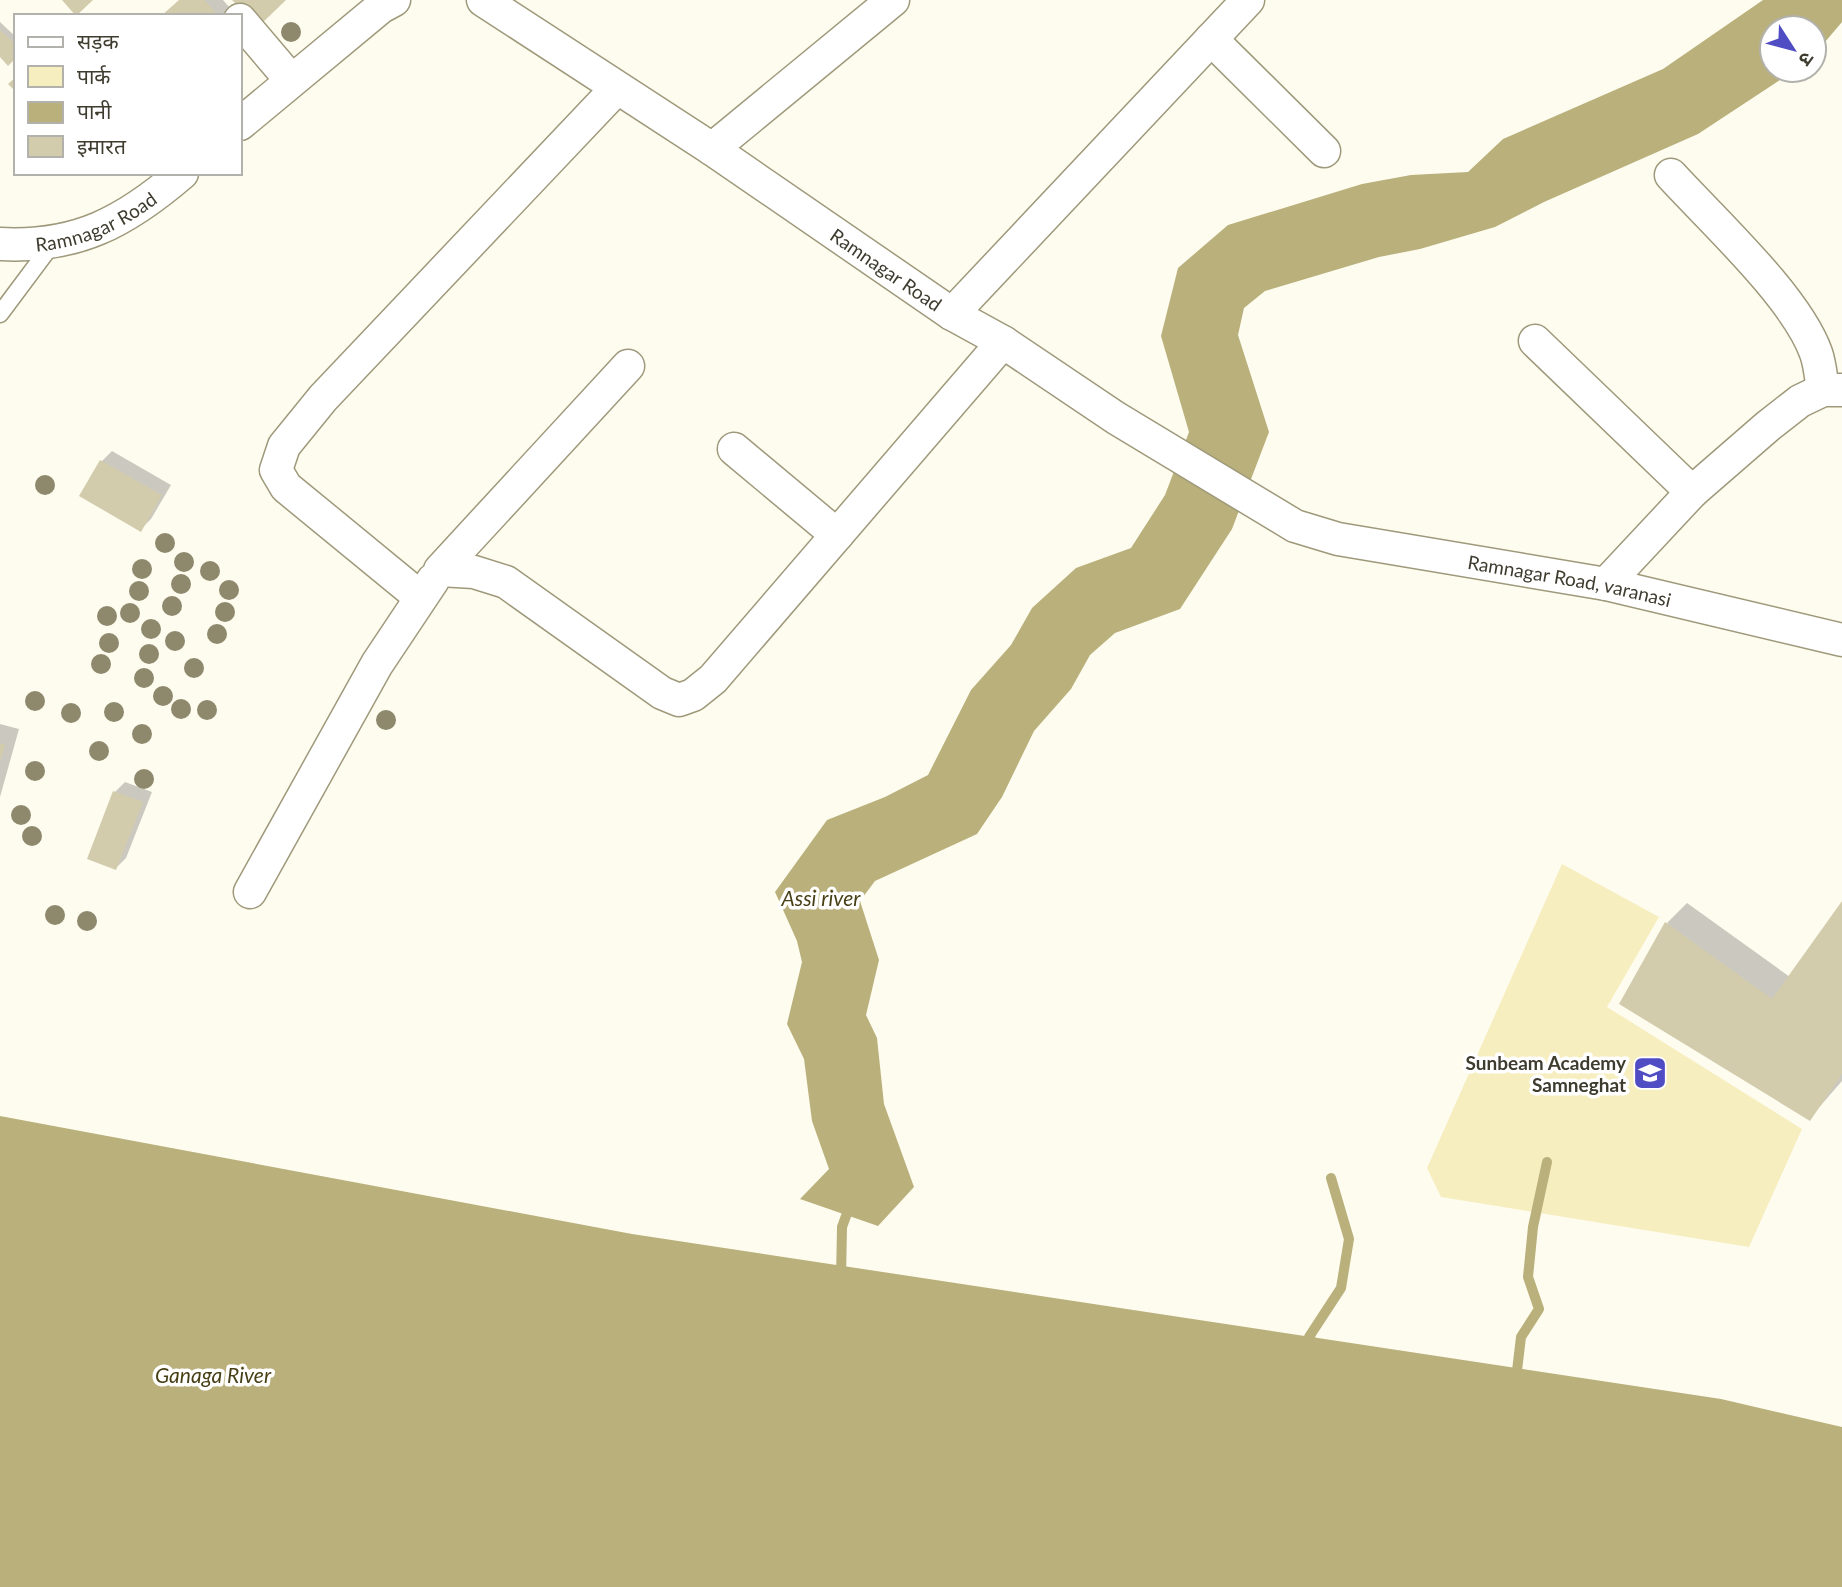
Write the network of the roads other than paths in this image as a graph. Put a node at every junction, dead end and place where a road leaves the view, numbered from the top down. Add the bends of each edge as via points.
1 (223, 0) edge
2 (394, 0) edge
3 (893, 0) edge
4 (1248, 0) edge
5 (494, 2) edge
6 (235, 14) edge
7 (242, 23) edge
8 (1211, 39) junction
9 (291, 80) junction
10 (617, 88) junction
11 (242, 122) edge
12 (712, 149) junction
13 (1324, 151) dead end
14 (179, 175) edge
15 (1671, 175) dead end
16 (53, 243) junction
17 (0, 244) edge
18 (0, 314) edge
19 (952, 314) junction
20 (1535, 341) dead end
21 (1003, 342) junction
22 (628, 366) dead end
23 (1832, 390) edge
24 (734, 449) dead end
25 (1692, 492) junction
26 (1295, 526) joint
27 (837, 535) junction
28 (440, 570) junction
29 (1606, 584) junction
30 (421, 597) junction
31 (1842, 640) edge
32 (250, 892) dead end

1 - 6 street
2 - 9 street
3 - 12 street
4 - 8 street
5 - 10 street, Ramnagar Road
7 - 9 street
8 - 13 street
8 - 19 street
9 - 11 street
10 - 12 street, Ramnagar Road
10 - 30 street via 323,398 284,446 276,470 286,487
12 - 19 street, Ramnagar Road
14 - 16 street, Ramnagar Road via 113,224
15 - 23 street via 1783,299 1802,325
16 - 17 street, Ramnagar Road
16 - 18 lane
19 - 21 street, Ramnagar Road
20 - 25 street
21 - 26 street, Ramnagar Road via 1116,418
21 - 27 street
22 - 28 street
23 - 25 street via 1790,409
24 - 27 street
25 - 29 street
26 - 29 street, Ramnagar Road, varanasi via 1338,540
27 - 28 street via 713,678 679,701 506,582 474,572
28 - 30 street
29 - 31 street, Ramnagar Road, varanasi
30 - 32 street via 377,664

